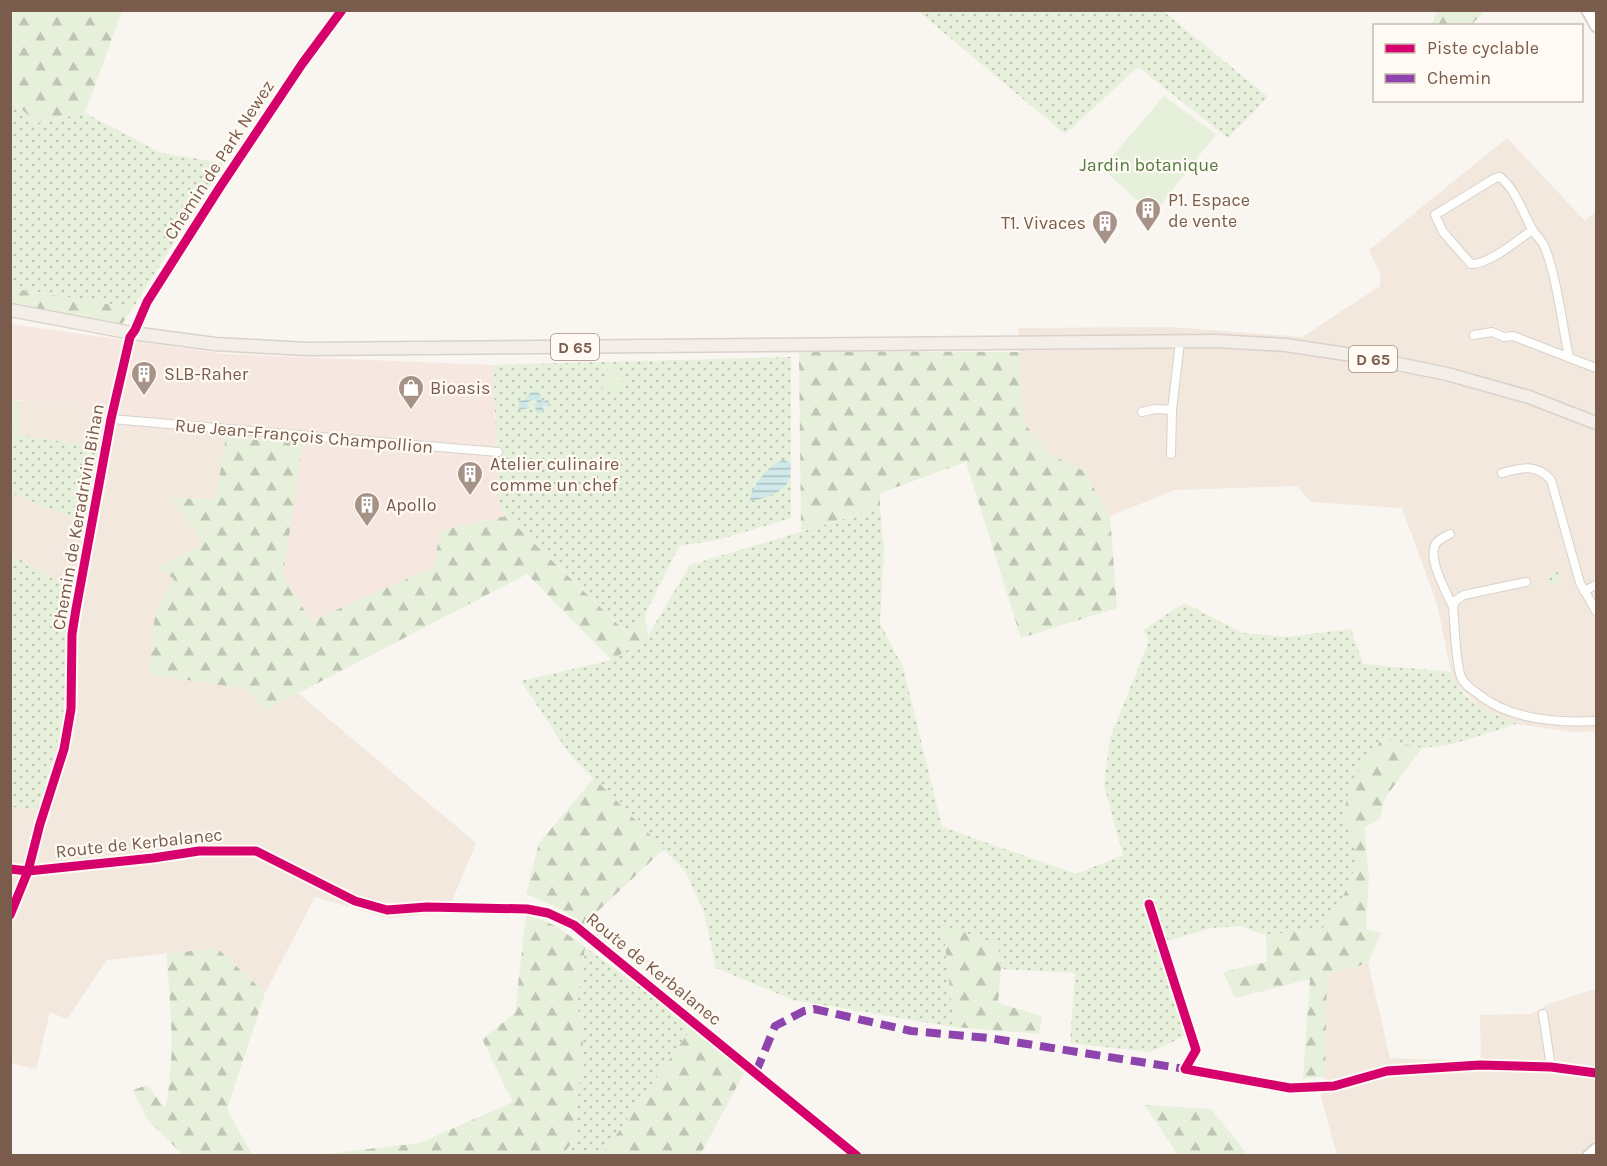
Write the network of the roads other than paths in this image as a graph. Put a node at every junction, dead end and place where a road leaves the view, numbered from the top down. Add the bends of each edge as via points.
1 (342, 10) edge
2 (1587, 10) edge
3 (1596, 26) edge
4 (1532, 230) junction
5 (10, 310) edge
6 (132, 333) junction
7 (1474, 335) dead end
8 (1180, 342) junction
9 (1569, 357) junction
10 (1596, 368) edge
11 (1172, 410) junction
12 (1142, 412) dead end
13 (111, 419) junction
14 (1596, 423) edge
15 (498, 452) dead end
16 (1171, 454) dead end
17 (1502, 473) dead end
18 (1450, 534) dead end
19 (1526, 582) dead end
20 (1596, 585) edge
21 (1584, 591) junction
22 (1453, 607) junction
23 (1596, 611) edge
24 (1596, 721) edge
25 (10, 869) edge
26 (28, 871) junction
27 (1149, 904) dead end
28 (10, 915) edge
29 (1543, 1014) dead end
30 (1551, 1066) junction
31 (1596, 1073) edge
32 (1596, 1149) edge
33 (857, 1155) edge
34 (1588, 1155) edge

1 - 6 street, Chemin de Park Newez via 220,188 147,302
2 - 3 main road
4 - 4 street via 1500,177 1435,215 1443,232 1475,265
4 - 9 street via 1544,244 1550,260
5 - 6 main road, D 65
6 - 8 main road, D 65 via 215,344 307,349
6 - 13 street, Chemin de Keradrivin Bihan
7 - 9 street via 1492,332 1513,336
8 - 11 street
8 - 14 main road, D 65 via 1286,345 1359,356 1447,374 1529,397
9 - 10 street
11 - 12 street
11 - 16 street
13 - 15 street, Rue Jean-François Champollion
13 - 26 street, Chemin de Keradrivin Bihan via 72,634 68,730
17 - 21 street via 1530,467 1551,480
18 - 22 street via 1438,541 1434,556
19 - 22 street via 1464,595
20 - 21 street
21 - 23 street
22 - 24 street via 1461,676 1486,701 1520,715
25 - 26 street, Route de Kerbalanec
26 - 28 street, Chemin de Keradrivin Bihan
26 - 33 street, Route de Kerbalanec via 199,851 256,851 355,901 387,910 427,907 548,913 574,925
27 - 30 street via 1196,1050 1185,1069 1303,1088 1334,1086 1372,1074 1410,1069
29 - 30 street
30 - 31 street
32 - 34 main road

